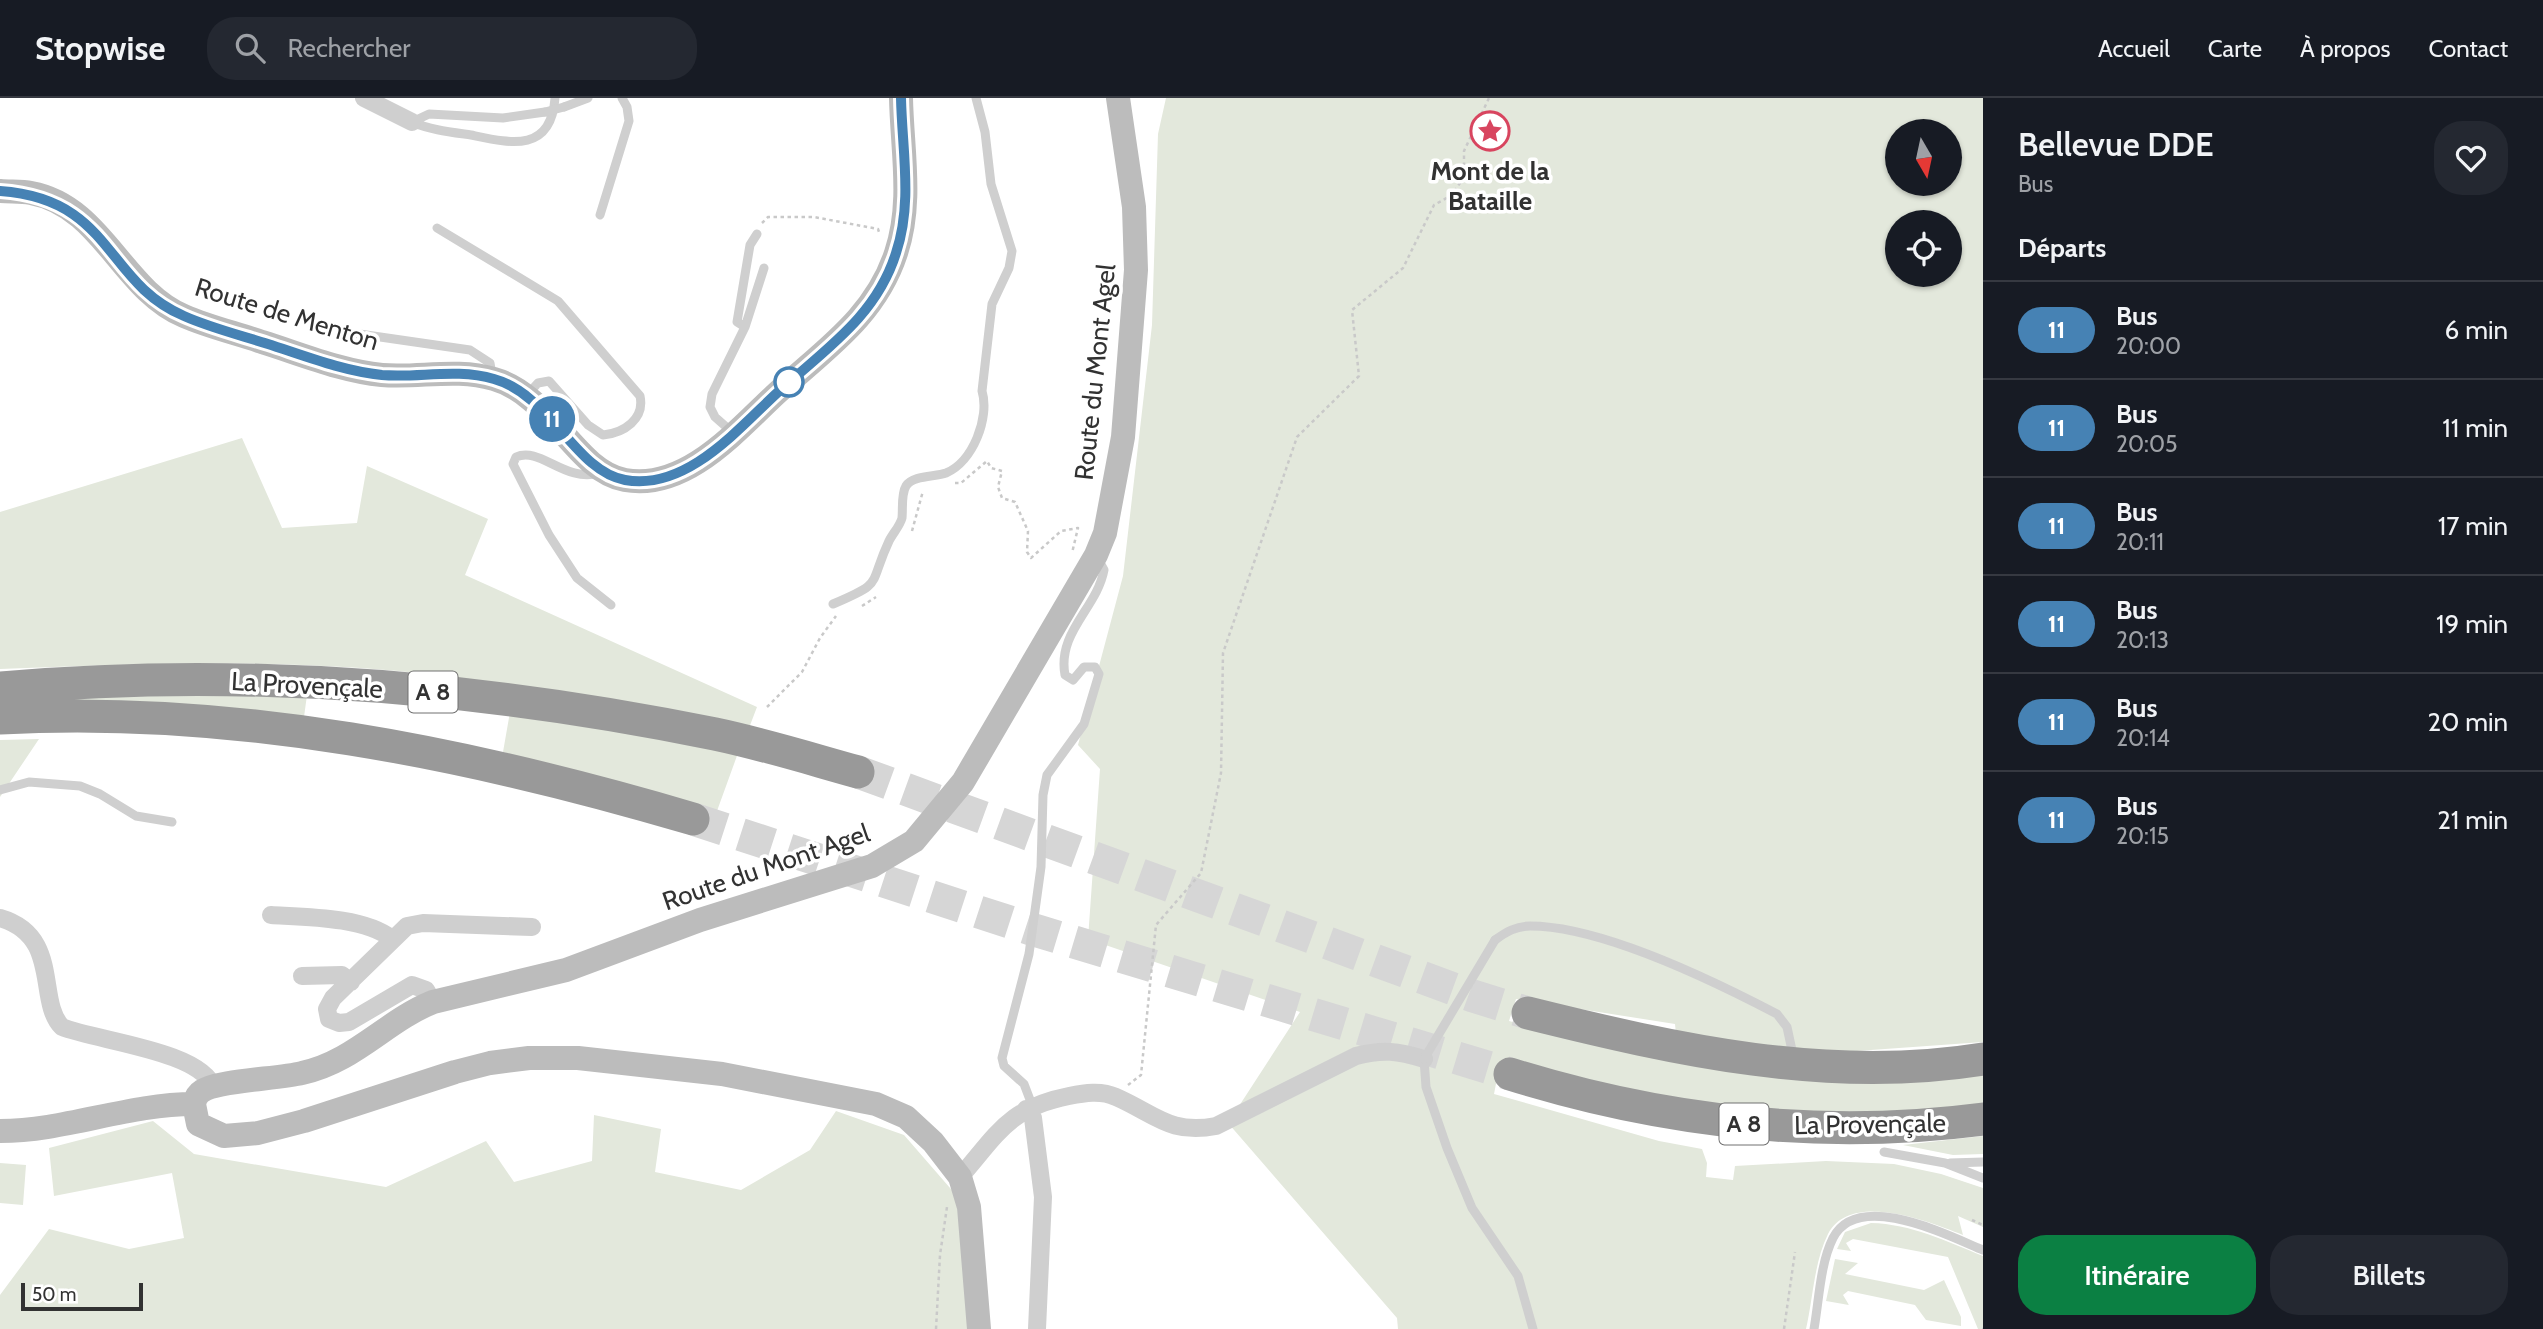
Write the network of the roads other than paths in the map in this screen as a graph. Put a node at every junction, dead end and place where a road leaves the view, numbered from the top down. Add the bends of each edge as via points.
1 (363, 98) edge
2 (555, 98) edge
3 (588, 98) edge
4 (622, 98) edge
5 (901, 98) edge
6 (975, 98) edge
7 (1118, 98) edge
8 (412, 122) junction
9 (0, 191) edge
10 (600, 215) dead end
11 (437, 228) dead end
12 (757, 234) road end
13 (764, 268) dead end
14 (744, 327) junction
15 (325, 328) dead end
16 (492, 378) junction
17 (527, 395) junction
18 (736, 434) junction
19 (604, 472) junction
20 (1096, 555) junction
21 (833, 604) dead end
22 (611, 605) dead end
23 (0, 688) edge
24 (0, 718) edge
25 (858, 772) tunnel mouth
26 (0, 790) edge
27 (693, 819) tunnel mouth
28 (172, 822) dead end
29 (271, 915) dead end
30 (0, 918) edge
31 (532, 927) dead end
32 (392, 939) junction
33 (302, 976) dead end
34 (351, 982) junction
35 (433, 1002) junction
36 (1528, 1013) tunnel mouth
37 (1424, 1059) junction
38 (1983, 1059) edge
39 (1795, 1064) junction
40 (1510, 1074) tunnel mouth
41 (213, 1087) junction
42 (194, 1104) junction
43 (1029, 1107) junction
44 (1645, 1109) junction
45 (1983, 1119) edge
46 (0, 1131) edge
47 (1884, 1152) joint
48 (1983, 1162) edge
49 (1945, 1163) junction
50 (960, 1177) junction
51 (1983, 1178) edge
52 (1983, 1250) edge
53 (979, 1329) edge
54 (1037, 1329) edge
55 (1533, 1329) edge
56 (1814, 1329) edge

1 - 8 street
2 - 8 lane via 548,123 527,141 513,144 431,130
3 - 8 lane, bridge via 545,112 503,118 429,114
4 - 10 lane via 629,121
5 - 18 street via 905,225 895,257 855,326
6 - 21 lane via 985,132 990,184 1012,251 992,304 982,391 986,403 977,437 961,463 947,472 911,481 905,488 901,521 876,580
7 - 20 street, Route du Mont Agel via 1134,207 1136,270 1123,437 1105,533
9 - 16 street, Route de Menton via 33,193 69,209 99,235 146,291 182,316 345,369
11 - 17 lane via 558,301 605,351 642,404 624,431 603,435 588,425 549,381 538,383
12 - 14 lane via 750,246 737,322
13 - 14 lane
14 - 18 lane via 710,407
15 - 16 lane via 470,350 490,363
16 - 17 street, Route de Menton
17 - 19 street, Route de Menton
18 - 19 street via 694,464 662,476 623,480
19 - 22 lane via 575,476 522,454 513,464 577,578
20 - 35 street, Route du Mont Agel via 963,782 914,841 872,866 699,920 566,970
20 - 43 lane via 1104,569 1102,581 1074,625 1062,660 1065,675 1073,680 1084,667 1095,667 1099,674 1084,724 1047,775 1029,954 1002,1058 1004,1066 1024,1084
23 - 25 highway, La Provençale / A 8 via 249,681 457,694 717,735
24 - 27 highway, La Provençale / A 8 via 115,718 286,731 536,776
26 - 28 lane via 29,782 80,786 136,816
29 - 32 street via 341,919 382,930
30 - 41 street via 32,939 47,970 54,1014 62,1027 189,1064 210,1077
31 - 32 street via 423,923 407,926
32 - 34 street
33 - 34 street via 342,975
34 - 35 street via 327,1009 329,1018 338,1023 349,1022 412,985 426,990
35 - 41 street, Route du Mont Agel via 334,1064 269,1080
36 - 39 highway via 1673,1048
37 - 39 lane, bridge via 1495,940 1510,929 1529,926 1612,940 1777,1014 1787,1027
37 - 43 street via 1381,1049 1356,1056 1216,1126 1193,1131 1170,1126 1114,1096 1090,1092
37 - 55 lane via 1426,1087 1447,1148 1472,1208 1518,1276
38 - 39 highway via 1888,1068
40 - 44 highway, La Provençale / A 8
41 - 42 street via 203,1091
42 - 46 street
42 - 50 street via 198,1124 224,1136 241,1136 491,1063 579,1058 722,1074 876,1104 906,1117
43 - 50 street via 992,1135
43 - 54 street via 1043,1197
44 - 45 highway, La Provençale / A 8 via 1717,1121 1818,1128 1932,1126
44 - 47 highway via 1709,1134
47 - 49 lane
48 - 49 lane
49 - 51 lane
50 - 53 street via 969,1207
52 - 56 lane via 1920,1223 1880,1217 1847,1224 1831,1244

